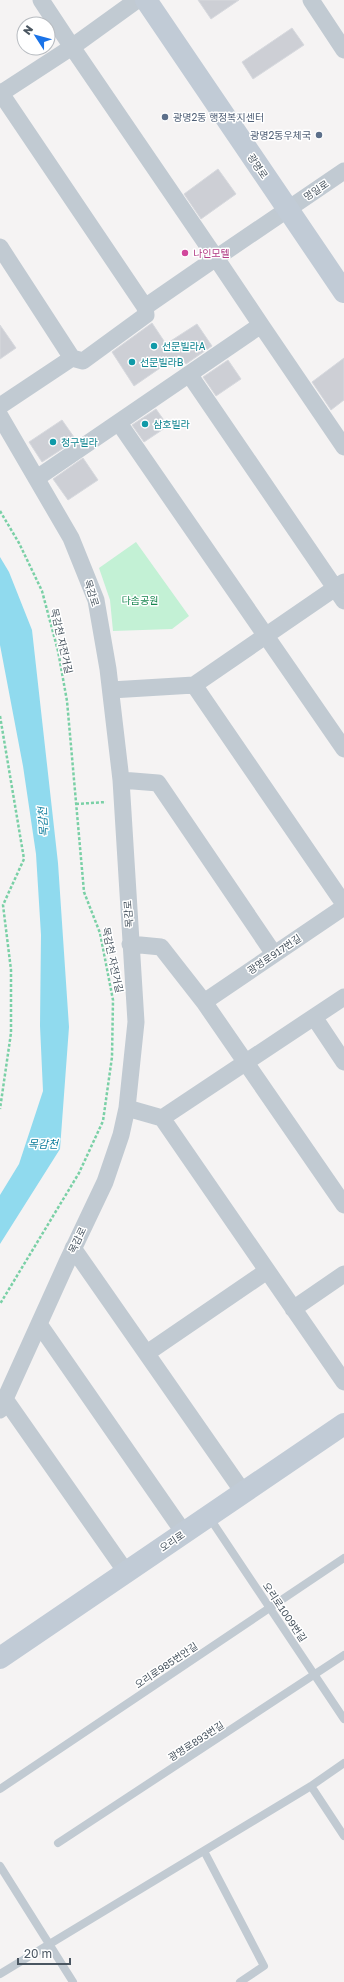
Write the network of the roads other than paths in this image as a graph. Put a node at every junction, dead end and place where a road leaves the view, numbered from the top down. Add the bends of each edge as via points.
1 (41, 0) edge
2 (137, 0) edge
3 (146, 0) edge
4 (311, 0) edge
5 (72, 47) junction
6 (344, 50) edge
7 (0, 93) edge
8 (344, 172) edge
9 (288, 210) junction
10 (0, 247) edge
11 (216, 258) junction
12 (344, 292) edge
13 (145, 307) junction
14 (261, 325) junction
15 (72, 358) junction
16 (189, 374) junction
17 (0, 406) edge
18 (0, 416) edge
19 (119, 423) junction
20 (344, 447) edge
21 (37, 478) junction
22 (341, 590) edge
23 (266, 635) junction
24 (194, 686) junction
25 (111, 690) junction
26 (344, 749) edge
27 (121, 780) junction
28 (344, 905) edge
29 (130, 944) junction
30 (274, 954) junction
31 (344, 997) edge
32 (204, 1002) junction
33 (314, 1017) junction
34 (344, 1062) edge
35 (245, 1063) junction
36 (127, 1108) junction
37 (162, 1118) junction
38 (344, 1205) edge
39 (73, 1248) junction
40 (267, 1271) junction
41 (344, 1274) edge
42 (293, 1309) junction
43 (39, 1324) junction
44 (147, 1353) junction
45 (344, 1382) edge
46 (2, 1405) edge
47 (344, 1424) edge
48 (243, 1492) junction
49 (208, 1516) junction
50 (184, 1533) junction
51 (344, 1558) edge
52 (126, 1572) junction
53 (270, 1608) junction
54 (344, 1655) edge
55 (0, 1658) edge
56 (315, 1674) junction
57 (344, 1719) edge
58 (344, 1763) edge
59 (310, 1786) junction
60 (0, 1789) edge
61 (344, 1836) edge
62 (58, 1843) dead end
63 (204, 1851) junction
64 (0, 1866) edge
65 (49, 1946) junction
66 (0, 1974) edge
67 (73, 1982) edge
68 (240, 1982) edge

1 - 5 street
2 - 5 street
3 - 9 main road, 광명로
4 - 6 street
5 - 7 street
5 - 11 street
7 - 13 street
8 - 9 street, 명일로
9 - 11 street, 명일로
9 - 12 main road, 광명로
10 - 15 street
11 - 13 street, 명일로
11 - 14 street
13 - 15 street via 146,315 83,361
14 - 16 street
14 - 20 street
15 - 17 street
16 - 19 street
16 - 22 street
18 - 21 street, 목감로
19 - 21 street
19 - 23 street
21 - 25 street, 목감로 via 71,538 96,600
22 - 23 street
23 - 24 street
23 - 26 street
24 - 25 street
24 - 28 street
25 - 27 street, 목감로
27 - 29 street, 목감로
27 - 30 street via 158,783
28 - 30 street, 광명로917번길
29 - 32 street via 161,947
29 - 36 street, 목감로 via 136,1022
30 - 32 street, 광명로917번길
31 - 33 street
32 - 35 street
33 - 34 street
33 - 35 street
35 - 37 street
35 - 38 street
36 - 37 street
36 - 39 street, 목감로 via 105,1182
37 - 40 street
39 - 43 street, 목감로
39 - 44 street
40 - 42 street
40 - 44 street
41 - 42 street
42 - 45 street
43 - 46 street, 목감로
43 - 50 street
44 - 48 street
46 - 52 street
47 - 48 main road, 오리로
48 - 49 main road, 오리로
49 - 50 main road, 오리로
49 - 53 lane, 오리로1009번길
50 - 52 main road, 오리로
51 - 53 lane, 오리로985번안길
52 - 55 main road, 오리로
53 - 56 lane, 오리로1009번길
53 - 60 lane, 오리로985번안길
54 - 56 lane, 광명로893번길
56 - 57 lane, 오리로1009번길
56 - 62 lane, 광명로893번길
58 - 59 lane
59 - 61 lane
59 - 63 lane
63 - 65 lane
63 - 68 lane via 264,1966
64 - 65 lane
65 - 66 lane
65 - 67 lane

